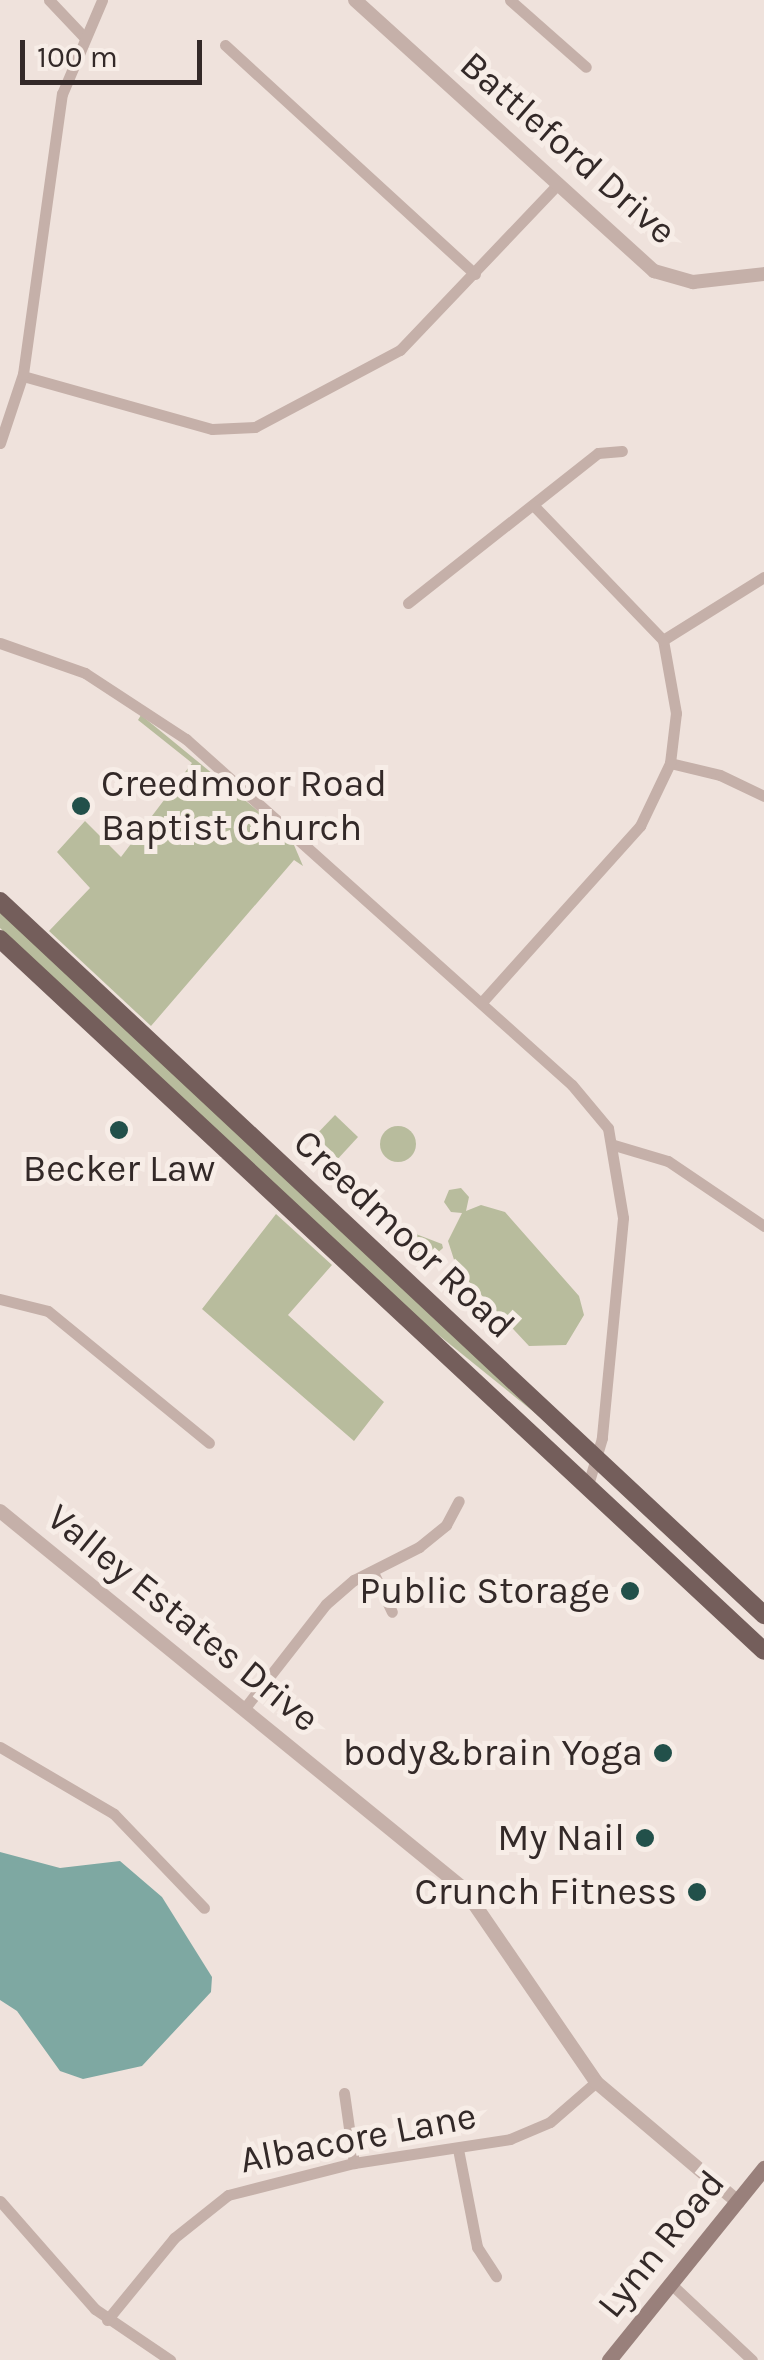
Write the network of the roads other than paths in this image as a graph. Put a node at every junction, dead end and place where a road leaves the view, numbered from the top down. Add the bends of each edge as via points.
1 (49, 0) edge
2 (102, 0) edge
3 (355, 0) edge
4 (510, 0) edge
5 (84, 37) junction
6 (225, 45) dead end
7 (586, 67) dead end
8 (555, 187) junction
9 (475, 274) junction
10 (764, 274) edge
11 (23, 376) junction
12 (0, 443) edge
13 (622, 451) dead end
14 (534, 506) junction
15 (764, 577) edge
16 (408, 603) dead end
17 (663, 640) junction
18 (0, 643) edge
19 (670, 763) junction
20 (764, 796) edge
21 (0, 901) edge
22 (0, 939) edge
23 (482, 1002) junction
24 (614, 1145) junction
25 (764, 1226) edge
26 (0, 1299) edge
27 (209, 1443) dead end
28 (596, 1459) junction
29 (587, 1488) junction
30 (459, 1502) dead end
31 (0, 1511) edge
32 (373, 1572) junction
33 (392, 1612) dead end
34 (764, 1615) edge
35 (764, 1651) edge
36 (244, 1709) junction
37 (0, 1747) edge
38 (204, 1908) dead end
39 (596, 2082) junction
40 (344, 2093) dead end
41 (458, 2148) junction
42 (354, 2163) junction
43 (764, 2168) edge
44 (0, 2201) edge
45 (738, 2202) junction
46 (496, 2276) dead end
47 (671, 2284) junction
48 (108, 2320) junction
49 (170, 2360) edge
50 (610, 2360) edge
51 (752, 2360) edge

1 - 5 street
2 - 5 street
3 - 8 street, Battleford Drive
4 - 7 street
5 - 11 street via 48,158
6 - 9 street
8 - 9 street
8 - 10 street, Battleford Drive via 654,271 693,282
9 - 11 street via 400,350 255,427 212,429
11 - 12 street
13 - 14 street via 598,453
14 - 16 street
14 - 17 street
15 - 17 street
17 - 19 street via 676,713
18 - 23 street via 85,672 186,739
19 - 20 street via 720,775
19 - 23 street via 640,826
21 - 28 main road, Creedmoor Road
22 - 29 main road, Creedmoor Road
23 - 24 street via 572,1084
24 - 25 street via 668,1161
24 - 28 street via 623,1218
26 - 27 street via 48,1311
28 - 29 street
28 - 34 main road, Creedmoor Road
29 - 35 main road, Creedmoor Road
30 - 32 street via 446,1526
31 - 36 street, Valley Estates Drive
32 - 33 street
32 - 36 street via 326,1604
36 - 39 street, Valley Estates Drive via 464,1888
37 - 38 street via 114,1814
39 - 41 street, Albacore Lane via 531,2132
39 - 45 street, Valley Estates Drive
40 - 42 street
41 - 42 street, Albacore Lane
41 - 46 street via 478,2248
42 - 48 street, Albacore Lane via 273,2179 210,2206 174,2238
43 - 45 main road, Lynn Road
44 - 48 street
45 - 47 main road, Lynn Road
47 - 50 main road, Lynn Road
47 - 51 street
48 - 49 street

